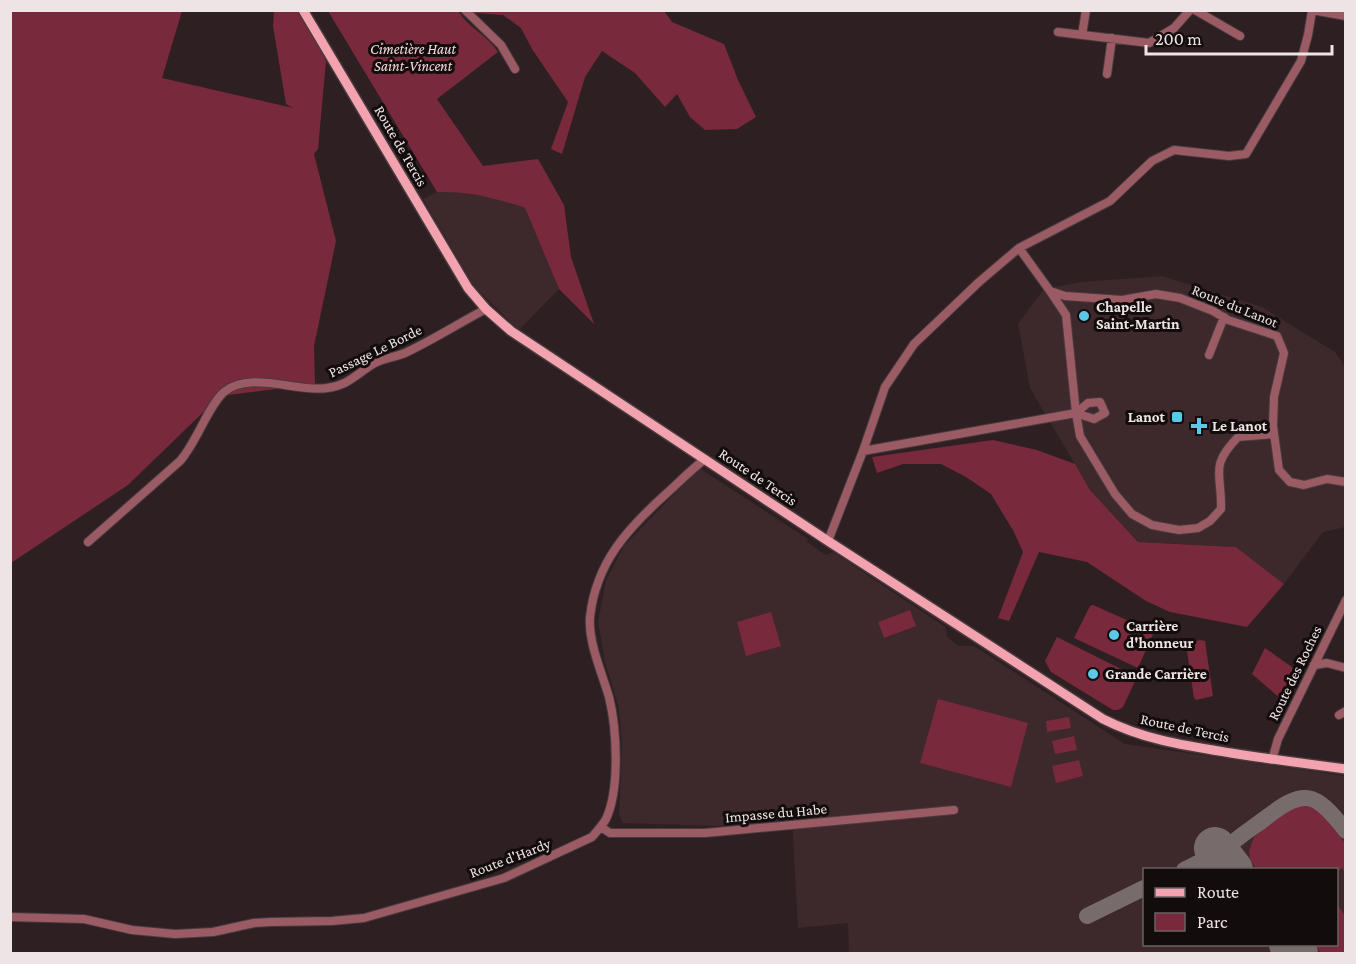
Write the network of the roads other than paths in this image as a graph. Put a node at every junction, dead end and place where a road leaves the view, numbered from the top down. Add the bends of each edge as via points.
1 (303, 10) edge
2 (465, 10) edge
3 (1086, 10) edge
4 (1190, 10) edge
5 (1195, 10) edge
6 (1312, 11) edge
7 (1346, 16) edge
8 (1058, 32) dead end
9 (1082, 35) junction
10 (1240, 36) dead end
11 (1112, 38) junction
12 (515, 69) dead end
13 (1107, 74) dead end
14 (1019, 248) junction
15 (1050, 291) junction
16 (486, 309) junction
17 (1224, 317) junction
18 (1209, 355) dead end
19 (1076, 413) junction
20 (1274, 434) junction
21 (863, 451) junction
22 (705, 459) junction
23 (1346, 482) edge
24 (828, 541) junction
25 (88, 542) dead end
26 (1346, 600) edge
27 (1314, 665) junction
28 (1346, 668) edge
29 (1272, 760) junction
30 (1346, 769) edge
31 (954, 810) dead end
32 (601, 827) junction
33 (10, 917) edge

1 - 16 main road, Route de Tercis via 460,277
2 - 12 street via 501,45
3 - 9 street
4 - 11 street via 1174,28 1149,43
5 - 10 street
6 - 7 street
6 - 14 street via 1301,61 1246,154 1174,150 1152,161 1110,201
8 - 9 street
9 - 11 street
11 - 13 street
14 - 15 street
14 - 21 street via 914,344 885,387
15 - 17 street, Route du Lanot via 1065,296 1122,300 1156,294 1193,303
15 - 19 street via 1066,315
16 - 22 main road, Route de Tercis via 524,340
16 - 25 street, Passage Le Borde via 331,388 315,390 272,382 239,385 225,391 191,449
17 - 18 street
17 - 20 street, Route du Lanot via 1277,336 1281,342 1284,352 1274,397
19 - 20 street via 1080,436 1115,494 1132,514 1152,525 1179,530 1198,528 1221,509 1218,467 1231,444 1238,437
19 - 21 street
20 - 23 street, Route du Lanot via 1280,470 1290,482
21 - 24 street
22 - 24 main road, Route de Tercis
22 - 32 street via 617,544 594,599 590,620 609,699 616,765 607,817
24 - 29 main road, Route de Tercis via 1103,720 1152,739
26 - 27 street, Route des Roches
27 - 28 street via 1327,663
27 - 29 street, Route des Roches via 1278,739
29 - 30 main road, Route de Tercis
31 - 32 street, Impasse du Habe via 705,832 610,834
32 - 33 street, Route d'Hardy via 580,844 504,878 364,918 254,923 213,932 175,934 132,930 84,919

